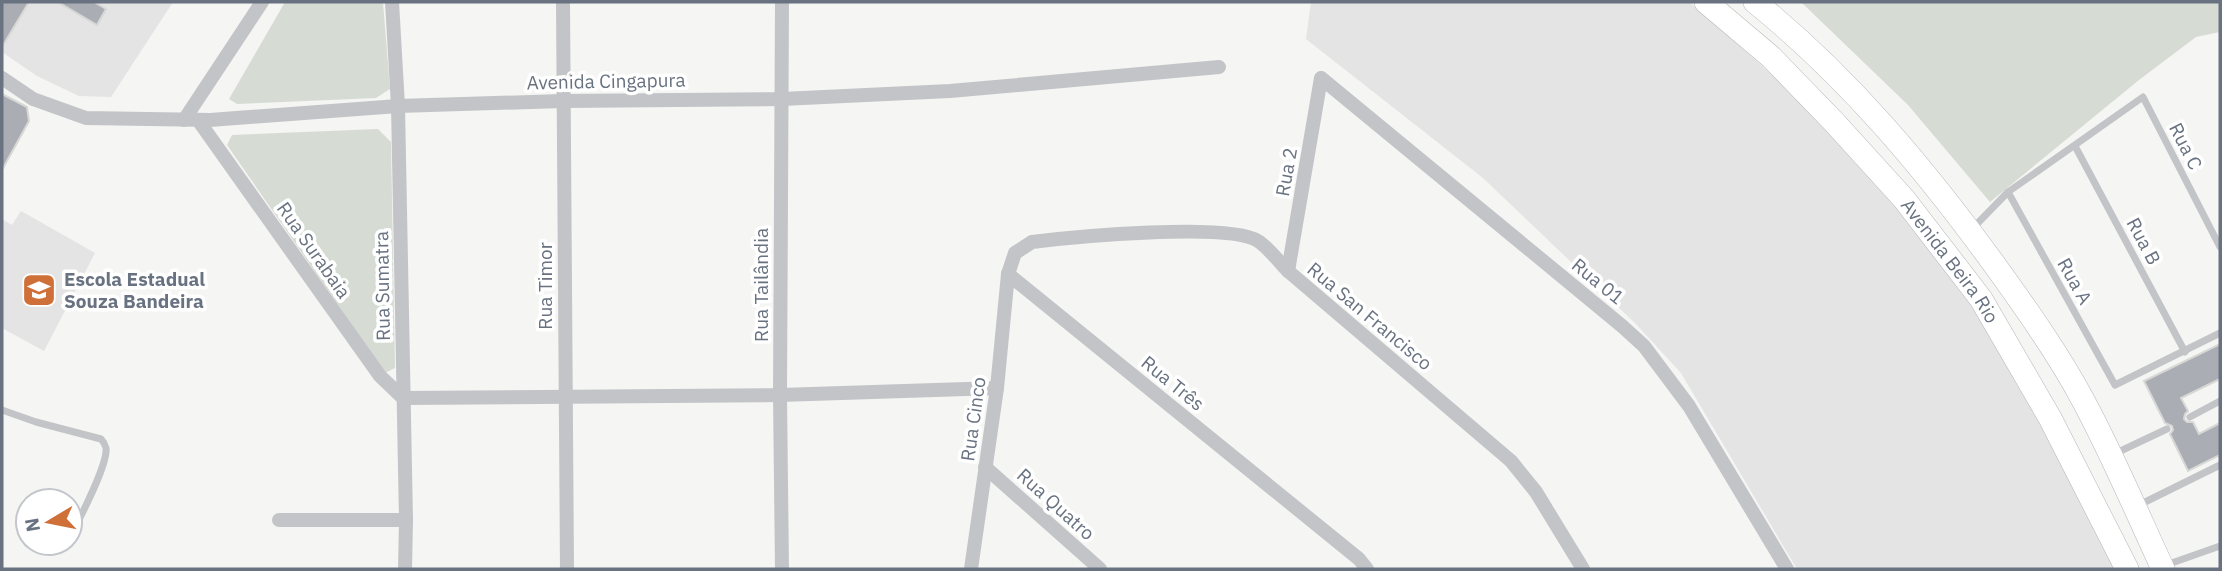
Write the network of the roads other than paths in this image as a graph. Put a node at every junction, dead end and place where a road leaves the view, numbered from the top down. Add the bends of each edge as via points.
1 (262, 2) edge
2 (391, 2) edge
3 (563, 2) edge
4 (1706, 2) edge
5 (1755, 2) edge
6 (784, 4) edge
7 (1219, 67) dead end
8 (2, 78) edge
9 (1321, 78) joint
10 (782, 99) junction
11 (563, 101) junction
12 (398, 106) junction
13 (191, 120) junction
14 (2075, 146) junction
15 (2008, 192) junction
16 (1970, 231) junction
17 (2220, 247) edge
18 (1289, 271) junction
19 (1008, 274) junction
20 (2220, 333) edge
21 (2185, 352) junction
22 (997, 388) junction
23 (780, 395) junction
24 (565, 397) junction
25 (403, 398) junction
26 (2220, 401) edge
27 (2, 410) edge
28 (2190, 417) dead end
29 (2167, 429) dead end
30 (2110, 456) junction
31 (2220, 465) edge
32 (985, 467) junction
33 (84, 508) edge
34 (2134, 508) junction
35 (279, 520) dead end
36 (406, 520) junction
37 (2220, 545) edge
38 (405, 569) edge
39 (567, 569) edge
40 (782, 569) edge
41 (971, 569) edge
42 (1100, 569) edge
43 (1367, 569) edge
44 (1583, 569) edge
45 (1787, 569) edge
46 (2127, 569) edge
47 (2157, 569) edge

1 - 13 street
2 - 12 street, Rua Sumatra
3 - 11 street, Rua Timor
4 - 46 main road, Avenida Beira Rio via 1771,57 1834,122 1904,199 1981,299 2050,418
5 - 16 main road, Avenida Beira Rio via 1795,34 1867,106
6 - 10 street, Rua Tailândia
7 - 10 street, Avenida Cingapura via 950,91
8 - 13 street, Avenida Cingapura via 33,100 86,118
9 - 18 street, Rua 2
9 - 45 street, Rua 01 via 1644,346 1689,406
10 - 11 street, Avenida Cingapura
10 - 23 street, Rua Tailândia
11 - 12 street, Avenida Cingapura
11 - 24 street, Rua Timor
12 - 13 street, Avenida Cingapura
12 - 25 street, Rua Sumatra
13 - 25 street, Rua Surabaia via 380,376
14 - 15 lane
14 - 17 lane, Rua C via 2143,97
14 - 21 lane, Rua B
15 - 16 lane
15 - 21 lane, Rua A via 2115,385
16 - 30 main road, Avenida Beira Rio via 2083,400
18 - 19 street, Rua San Francisco via 1258,241 1238,233 1164,232 1032,243 1015,253
18 - 44 street, Rua San Francisco via 1511,461 1536,492
19 - 22 street, Rua Cinco
19 - 43 street, Rua Três
20 - 21 lane
22 - 23 street
22 - 32 street, Rua Cinco
23 - 24 street
23 - 40 street, Rua Tailândia
24 - 25 street
24 - 39 street, Rua Timor
25 - 36 street, Rua Sumatra
26 - 28 lane
27 - 33 lane via 101,439 106,459
29 - 30 lane
30 - 34 main road, Avenida Beira Rio
31 - 34 lane
32 - 41 street, Rua Cinco
32 - 42 street, Rua Quatro
34 - 47 main road, Avenida Beira Rio
35 - 36 street
36 - 38 street, Rua Sumatra
37 - 47 lane

